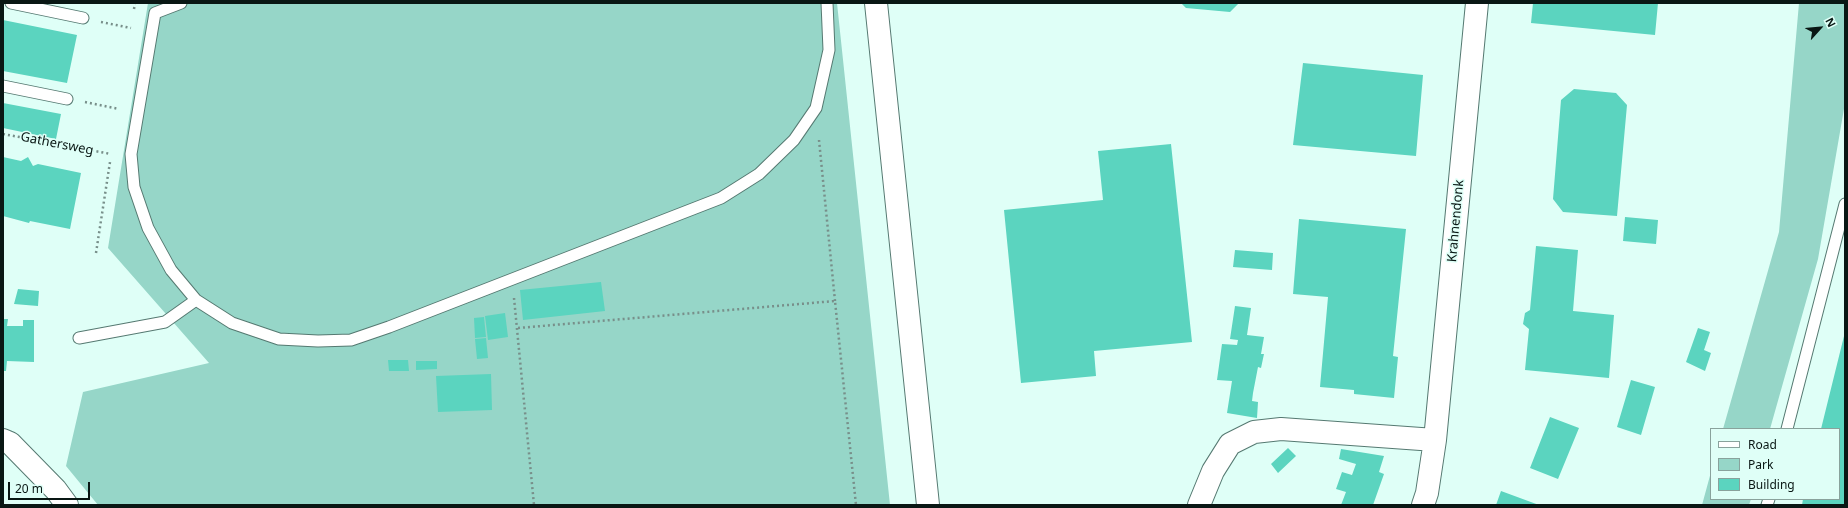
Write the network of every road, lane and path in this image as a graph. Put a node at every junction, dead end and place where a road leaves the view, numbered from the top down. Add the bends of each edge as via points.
1 (10, 3) edge
2 (180, 3) edge
3 (827, 3) edge
4 (876, 3) edge
5 (1477, 3) edge
6 (83, 18) joint
7 (131, 28) dead end
8 (3, 86) edge
9 (66, 99) joint
10 (816, 108) junction
11 (119, 109) dead end
12 (3, 134) edge
13 (112, 154) dead end
14 (1845, 204) edge
15 (1843, 218) edge
16 (512, 279) junction
17 (196, 300) junction
18 (835, 301) junction
19 (518, 328) junction
20 (79, 338) dead end
21 (1787, 428) edge
22 (3, 440) edge
23 (1436, 440) junction
24 (67, 505) edge
25 (534, 505) edge
26 (856, 505) edge
27 (928, 505) edge
28 (1199, 505) edge
29 (1423, 505) edge

1 - 6 lane
2 - 17 lane via 155,13 131,154 134,187 148,228 171,270
3 - 10 lane via 829,50
4 - 27 street
5 - 23 street, Krahnendonk
6 - 7 path
8 - 9 lane
9 - 11 path
10 - 16 lane via 794,140 769,165 721,198
10 - 18 path
12 - 13 path, Gathersweg
14 - 15 lane
15 - 21 lane
16 - 17 lane via 351,340 279,339 232,323
16 - 19 path
17 - 20 lane via 165,322
18 - 19 path
18 - 26 path
19 - 25 path
22 - 24 street via 10,443
23 - 28 street via 1281,430 1254,432 1230,444 1213,471
23 - 29 street, Krahnendonk

